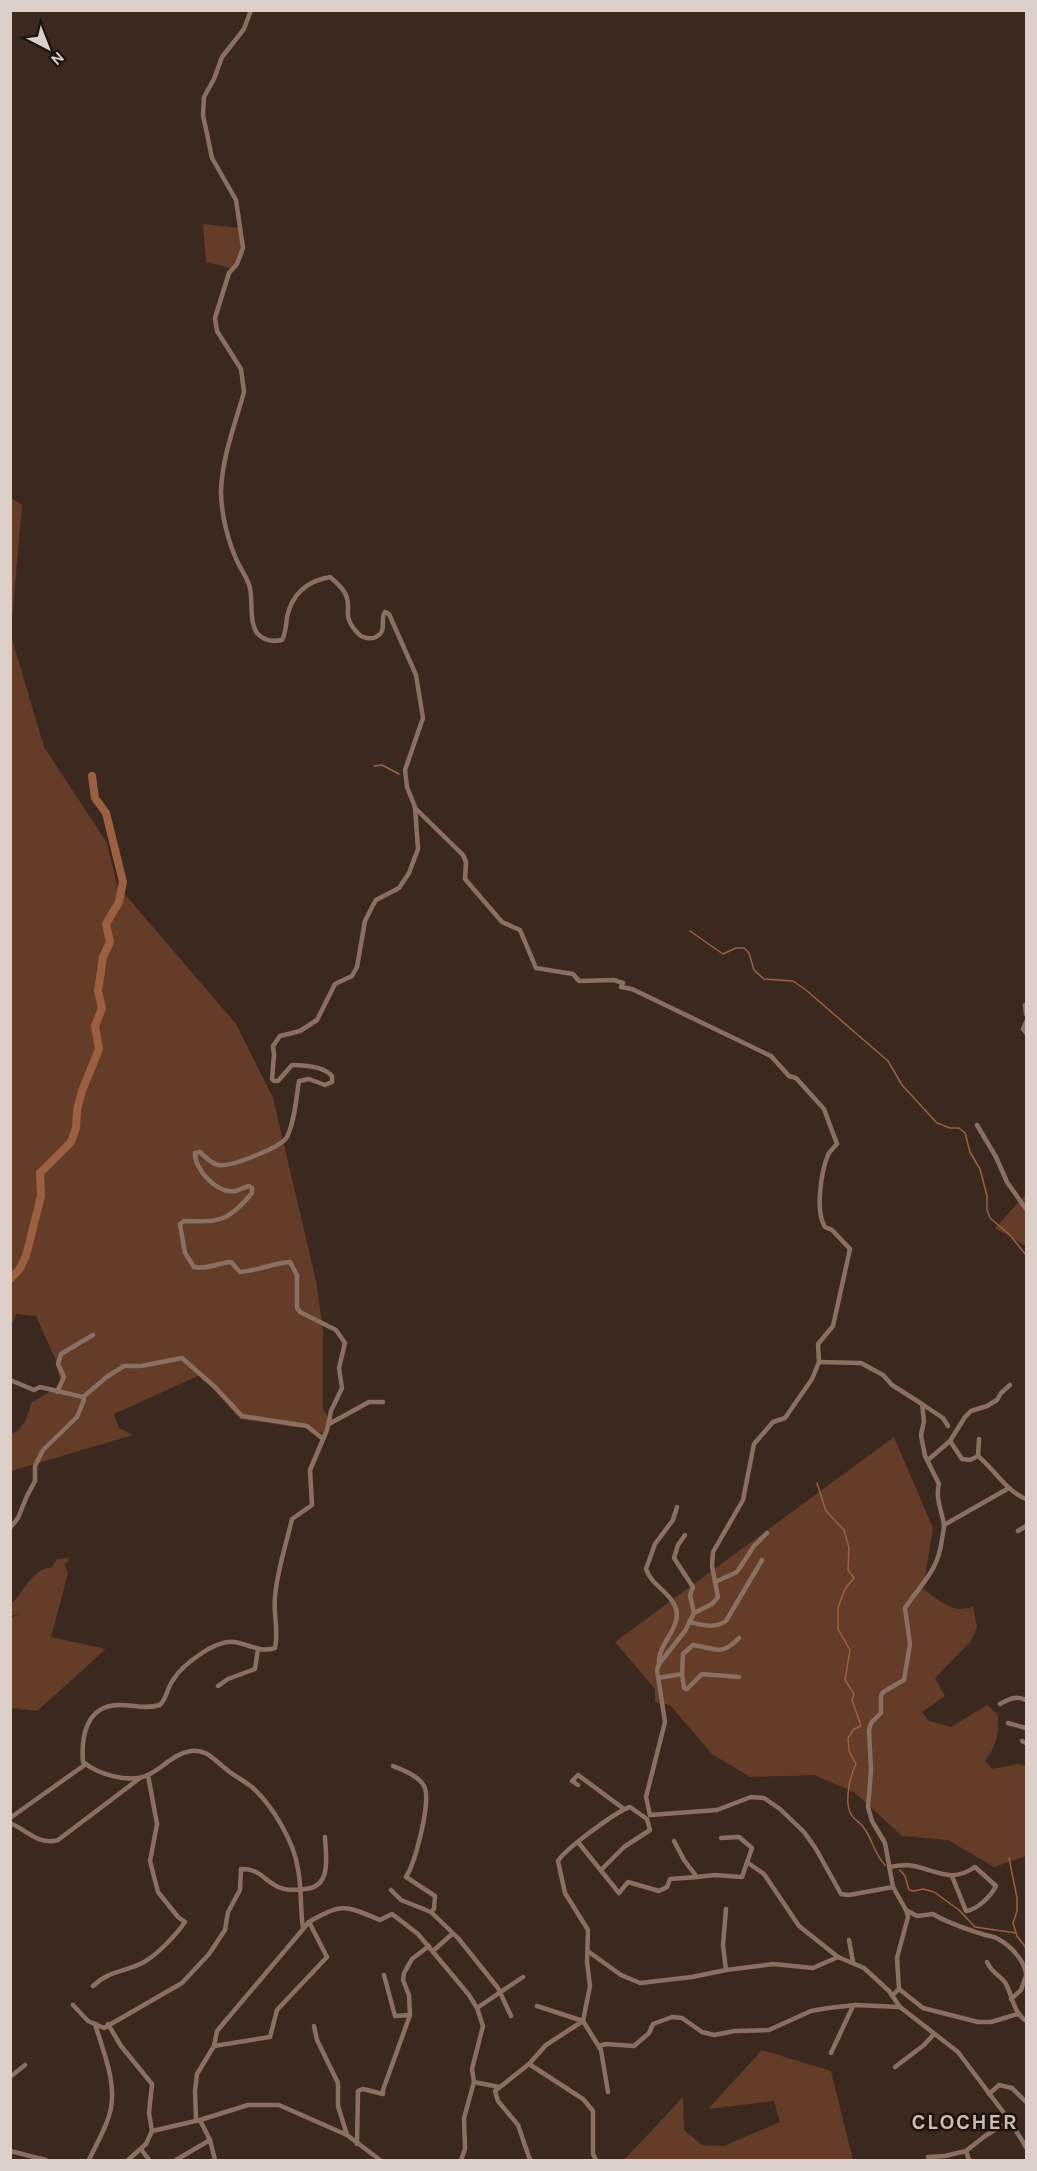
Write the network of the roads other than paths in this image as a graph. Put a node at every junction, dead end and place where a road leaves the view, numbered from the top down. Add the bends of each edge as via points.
1 (251, 10) edge
2 (414, 807) junction
3 (1025, 1005) edge
4 (1026, 1014) edge
5 (1026, 1022) edge
6 (1026, 1033) edge
7 (977, 1125) dead end
8 (1026, 1209) edge
9 (93, 1335) dead end
10 (819, 1362) junction
11 (10, 1380) edge
12 (1010, 1385) dead end
13 (57, 1392) junction
14 (83, 1397) junction
15 (383, 1402) dead end
16 (922, 1404) junction
17 (328, 1424) junction
18 (948, 1426) dead end
19 (979, 1438) dead end
20 (323, 1439) junction
21 (950, 1441) junction
22 (978, 1456) junction
23 (928, 1461) junction
24 (1009, 1488) junction
25 (1026, 1499) edge
26 (677, 1507) dead end
27 (944, 1525) junction
28 (1026, 1526) edge
29 (10, 1528) edge
30 (1018, 1531) dead end
31 (766, 1533) dead end
32 (685, 1535) dead end
33 (762, 1560) dead end
34 (715, 1582) junction
35 (694, 1613) junction
36 (689, 1622) junction
37 (739, 1638) dead end
38 (258, 1649) junction
39 (658, 1664) junction
40 (682, 1674) junction
41 (739, 1677) dead end
42 (658, 1678) junction
43 (218, 1686) dead end
44 (1026, 1700) edge
45 (1000, 1704) dead end
46 (1008, 1723) dead end
47 (1026, 1728) edge
48 (86, 1764) junction
49 (393, 1766) dead end
50 (148, 1775) junction
51 (142, 1777) junction
52 (578, 1785) dead end
53 (624, 1809) junction
54 (648, 1817) junction
55 (10, 1818) edge
56 (10, 1823) edge
57 (326, 1837) dead end
58 (721, 1838) dead end
59 (674, 1841) dead end
60 (578, 1842) junction
61 (748, 1863) junction
62 (889, 1867) junction
63 (602, 1870) junction
64 (952, 1876) junction
65 (696, 1877) junction
66 (893, 1887) junction
67 (300, 1890) junction
68 (391, 1890) dead end
69 (726, 1909) dead end
70 (906, 1910) junction
71 (431, 1912) junction
72 (309, 1922) junction
73 (303, 1928) junction
74 (452, 1934) junction
75 (849, 1940) dead end
76 (431, 1948) junction
77 (589, 1952) junction
78 (838, 1957) junction
79 (853, 1962) junction
80 (987, 1962) dead end
81 (726, 1970) junction
82 (384, 1975) dead end
83 (1026, 1975) edge
84 (523, 1977) dead end
85 (93, 1986) dead end
86 (899, 1989) junction
87 (500, 1994) junction
88 (892, 1996) junction
89 (1011, 1999) junction
90 (73, 2005) dead end
91 (537, 2006) dead end
92 (853, 2006) junction
93 (900, 2007) junction
94 (477, 2008) junction
95 (1018, 2014) junction
96 (410, 2015) junction
97 (510, 2016) dead end
98 (583, 2021) junction
99 (1026, 2021) edge
100 (95, 2024) junction
101 (108, 2024) junction
102 (314, 2026) dead end
103 (934, 2034) junction
104 (214, 2046) junction
105 (599, 2046) junction
106 (831, 2053) dead end
107 (25, 2064) dead end
108 (530, 2064) junction
109 (894, 2067) dead end
110 (10, 2077) edge
111 (474, 2082) junction
112 (499, 2087) junction
113 (608, 2092) dead end
114 (988, 2094) junction
115 (1026, 2102) edge
116 (198, 2120) junction
117 (1010, 2121) junction
118 (152, 2131) junction
119 (347, 2135) junction
120 (210, 2140) junction
121 (357, 2144) junction
122 (1026, 2147) edge
123 (141, 2149) junction
124 (10, 2151) edge
125 (966, 2151) junction
126 (928, 2157) dead end
127 (46, 2160) edge
128 (89, 2160) edge
129 (128, 2160) edge
130 (150, 2160) edge
131 (176, 2160) edge
132 (215, 2160) edge
133 (380, 2160) edge
134 (461, 2160) edge
135 (530, 2160) edge
136 (596, 2160) edge
137 (969, 2160) edge

1 - 2 street via 244,29 222,57 204,97 203,115 212,158 236,200 243,248 229,273 215,318 218,331 241,369 244,392 222,473 225,522 249,586 256,632 262,638 282,640 295,594 330,577 345,591 349,623 361,637 371,639 379,635 384,628 382,616 385,612 390,614 416,675 423,718 405,770
2 - 10 street via 463,855 465,879 502,922 520,930 536,968 573,974 579,981 623,982 621,987 771,1056 824,1109 837,1144 828,1153 820,1191 821,1221 850,1249 833,1326 818,1344
2 - 17 street via 418,849 399,888 376,900 372,907 352,976 335,984 316,1020 300,1031 280,1036 273,1046 274,1081 292,1065 305,1065 328,1072 332,1082 325,1085 309,1079 299,1081 286,1139 278,1146 221,1166 200,1152 195,1153 200,1170 221,1189 234,1191 249,1186 252,1193 224,1219 180,1224 185,1253 194,1267 204,1269 231,1262 240,1272 290,1263 297,1275 297,1308 336,1330 345,1343 339,1368 342,1388
3 - 4 street
5 - 6 street
7 - 8 street
9 - 13 street via 61,1354 58,1364 64,1377
10 - 16 street via 861,1363
10 - 34 street via 785,1418 773,1422 754,1444 743,1500 713,1552
11 - 13 street via 34,1390 40,1387
12 - 21 street via 997,1400 971,1411
13 - 14 street
14 - 20 street via 124,1366 178,1358 186,1360 242,1416 307,1426
14 - 29 street via 77,1417 43,1450 35,1466 35,1481
15 - 17 street via 369,1402
16 - 18 street
16 - 23 street via 921,1435
17 - 20 street
19 - 22 street
20 - 38 street via 309,1470 312,1505 292,1520 282,1561 274,1606 278,1637 274,1648
21 - 22 street via 962,1460
21 - 23 street
22 - 24 street
23 - 27 street via 939,1484 937,1493
24 - 25 street
24 - 27 street
26 - 39 street via 646,1569 676,1608 676,1623 661,1648
27 - 62 street via 935,1568 905,1608 910,1644 904,1680 883,1692 881,1713 869,1730 868,1807 885,1844
28 - 30 street
31 - 34 street via 737,1572
32 - 35 street via 674,1558 693,1587 690,1595
33 - 36 street via 726,1621 717,1626
34 - 35 street via 716,1602
35 - 36 street
36 - 39 street
37 - 40 street via 717,1651 691,1647 683,1654
38 - 43 street via 255,1669
38 - 48 street via 229,1642 210,1648 172,1681 160,1705 120,1704 97,1713 89,1721 82,1742
39 - 42 street
40 - 41 street via 687,1689 702,1674
40 - 42 street
42 - 54 street via 665,1722 646,1797
44 - 45 street via 1011,1698
46 - 47 street
48 - 51 street via 113,1776
48 - 55 street
49 - 71 street via 414,1776 427,1794 416,1856 406,1877 435,1896
50 - 51 street
50 - 67 street via 175,1757 191,1751 207,1752 266,1803 295,1852
50 - 85 street via 157,1824 150,1861 158,1892 185,1922 144,1962 104,1976
51 - 56 street via 58,1840 39,1839
52 - 53 street via 572,1781 578,1775
53 - 54 street via 630,1807
53 - 60 street
54 - 63 street via 650,1830 624,1847
54 - 66 street via 717,1810 751,1797 764,1798 804,1832 841,1894
57 - 67 street via 324,1880 312,1889
58 - 61 street via 739,1837 746,1841 752,1848
59 - 65 street
60 - 63 street
60 - 77 street via 561,1857 559,1865 565,1893 587,1926
61 - 65 street via 741,1877
61 - 78 street via 764,1875 799,1926
62 - 64 street via 908,1865
62 - 66 street
63 - 65 street via 619,1893 628,1882 659,1891 667,1887 670,1879
64 - 64 street via 975,1867 996,1886 978,1905 966,1911
66 - 70 street
67 - 73 street
67 - 101 street via 282,1889 252,1868 241,1869 240,1890 228,1912 225,1930 209,1954 182,1983
68 - 71 street via 401,1900
69 - 81 street
70 - 83 street via 917,1916 933,1914 997,1937 1026,1967
70 - 86 street via 908,1917 897,1958
71 - 74 street
72 - 73 street
72 - 76 street via 326,1912 348,1907 380,1920 392,1914
72 - 104 street via 327,1957 277,2010 270,2037
73 - 104 street via 217,2031
74 - 76 street
74 - 87 street via 482,1966
75 - 79 street
76 - 94 street
76 - 96 street via 412,1959 404,1973
77 - 81 street via 629,1980 640,1983
77 - 98 street via 590,1986
78 - 79 street
78 - 81 street via 813,1968 773,1964
79 - 88 street
80 - 89 street via 1006,1984
82 - 96 street via 395,2016
83 - 89 street via 1021,1990
84 - 87 street
86 - 88 street
86 - 95 street via 923,2008 978,2022
87 - 94 street
87 - 97 street
88 - 93 street
89 - 95 street
90 - 100 street
91 - 98 street
92 - 93 street
92 - 105 street via 811,2011 770,2030 714,2035 682,2018 672,2017 653,2024 650,2033 634,2046
92 - 106 street
93 - 103 street
94 - 111 street via 483,2026 472,2069
95 - 99 street
96 - 121 street via 383,2094 358,2091
98 - 105 street
98 - 108 street via 546,2045
100 - 101 street via 104,2028
100 - 128 street via 112,2099 107,2121
101 - 118 street via 152,2084
102 - 119 street via 316,2040 338,2083 338,2106
103 - 109 street
103 - 114 street via 958,2052
104 - 116 street via 197,2074
105 - 113 street
107 - 110 street
108 - 112 street
108 - 136 street via 590,2106
111 - 112 street
111 - 134 street via 464,2118 465,2149
112 - 135 street via 495,2096 518,2125
114 - 115 street via 1003,2084
114 - 117 street
116 - 118 street
116 - 119 street via 248,2105 279,2105
116 - 120 street
117 - 122 street
117 - 125 street
118 - 123 street
119 - 121 street
120 - 131 street
120 - 132 street
121 - 133 street
123 - 129 street
123 - 130 street
124 - 127 street
125 - 126 street
125 - 137 street

